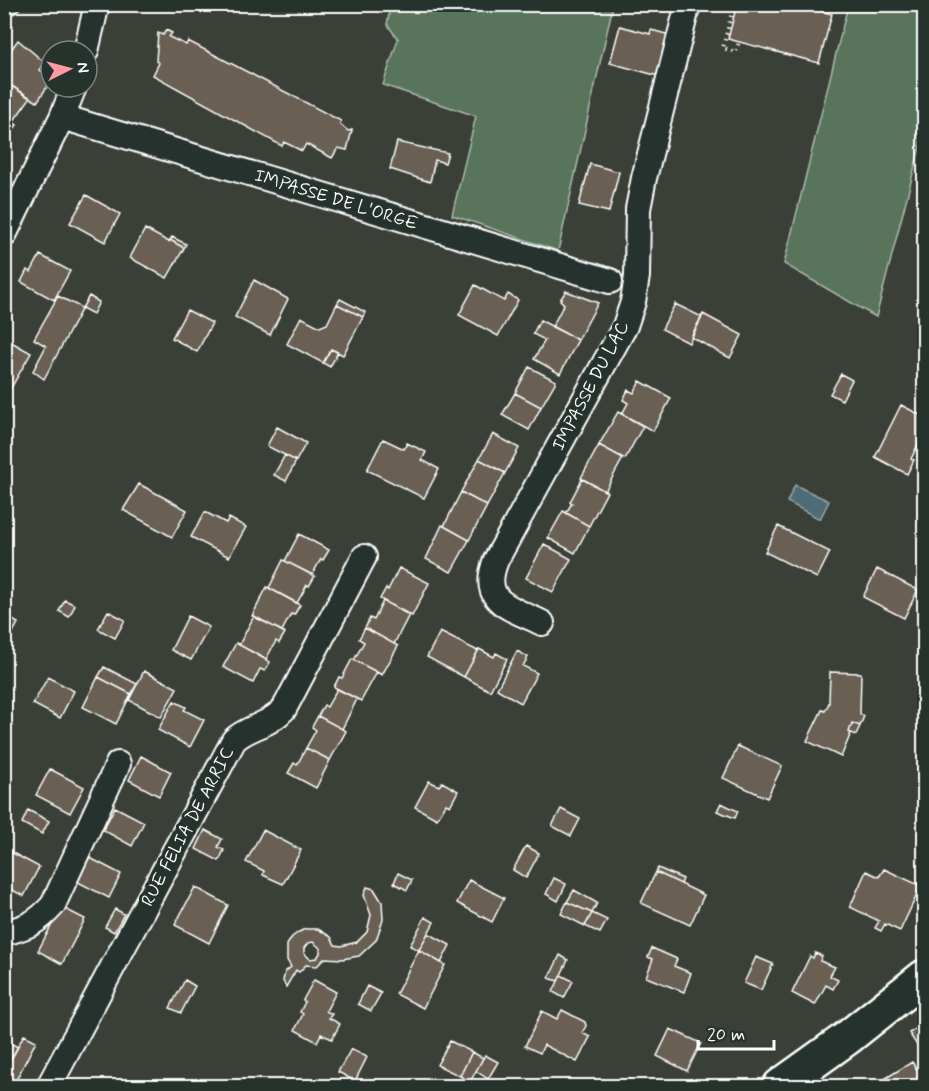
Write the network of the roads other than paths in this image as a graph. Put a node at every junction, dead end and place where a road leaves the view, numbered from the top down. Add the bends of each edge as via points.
1 (97, 4) edge
2 (688, 4) edge
3 (89, 39) edge
4 (69, 99) edge
5 (62, 117) junction
6 (4, 235) edge
7 (610, 281) dead end
8 (364, 557) dead end
9 (542, 623) dead end
10 (117, 764) dead end
11 (4, 933) edge
12 (924, 977) edge
13 (49, 1086) edge
14 (780, 1086) edge

1 - 3 street
2 - 9 street, IMPASSE DU LAC via 640,198 638,276 631,310 490,574 493,595 501,603
4 - 5 street
5 - 6 street
5 - 7 street, IMPASSE DE L'ORGE
8 - 13 street, RUE FELIA DE ARRIC via 284,709 234,740
10 - 11 street via 53,905 25,928
12 - 14 main road

